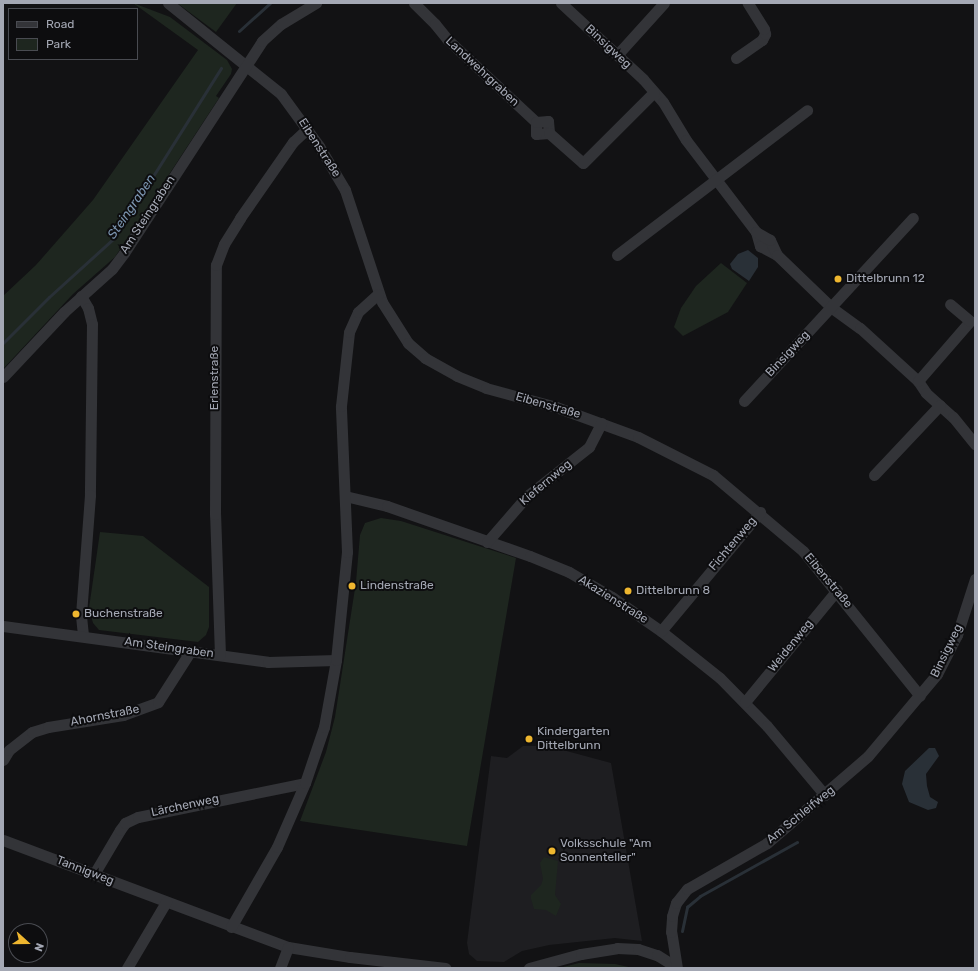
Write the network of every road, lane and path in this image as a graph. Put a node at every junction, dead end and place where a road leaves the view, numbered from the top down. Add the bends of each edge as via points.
1 (168, 3) edge
2 (316, 3) edge
3 (414, 3) edge
4 (562, 3) edge
5 (664, 3) edge
6 (748, 3) edge
7 (617, 55) junction
8 (736, 58) dead end
9 (246, 65) junction
10 (654, 92) junction
11 (807, 110) dead end
12 (307, 129) junction
13 (716, 179) junction
14 (913, 218) dead end
15 (618, 255) dead end
16 (378, 294) junction
17 (81, 296) junction
18 (950, 304) dead end
19 (832, 308) junction
20 (3, 377) edge
21 (918, 381) junction
22 (744, 401) dead end
23 (940, 405) junction
24 (601, 423) junction
25 (975, 444) edge
26 (874, 475) dead end
27 (344, 496) junction
28 (760, 512) junction
29 (487, 542) junction
30 (975, 578) edge
31 (837, 590) junction
32 (3, 626) edge
33 (661, 631) junction
34 (83, 636) junction
35 (190, 652) junction
36 (220, 655) junction
37 (336, 660) junction
38 (920, 696) junction
39 (745, 702) junction
40 (3, 760) edge
41 (305, 783) junction
42 (825, 795) junction
43 (3, 840) edge
44 (94, 874) junction
45 (166, 902) junction
46 (231, 927) junction
47 (288, 947) junction
48 (127, 968) edge
49 (280, 968) edge
50 (445, 968) edge
51 (529, 968) edge
52 (676, 968) edge

1 - 9 street
2 - 9 street via 272,32
3 - 10 street, Landwehrgraben via 447,39 536,122 548,121 549,133 583,163
4 - 7 street, Binsigweg
5 - 7 street
6 - 8 street via 765,34 762,40
7 - 10 street, Binsigweg
9 - 12 street, Eibenstraße via 281,94
9 - 17 street, Am Steingraben via 124,253 112,268
10 - 13 street, Binsigweg
11 - 13 street
12 - 16 street, Eibenstraße via 329,160 344,190
12 - 36 street, Erlenstraße via 293,142 240,218 224,244 216,265 215,500
13 - 15 street
13 - 19 street, Binsigweg via 756,232 760,246 777,256
14 - 19 street, Binsigweg
16 - 24 street, Eibenstraße via 387,313 408,343 442,369 486,388 556,407
16 - 27 street via 358,312 349,332 341,406
17 - 20 street, Am Steingraben
17 - 34 street via 89,312 92,338 90,495 81,616
18 - 21 street via 970,321
19 - 21 street, Binsigweg via 860,328
19 - 22 street, Binsigweg
21 - 23 street, Binsigweg
23 - 25 street, Binsigweg
23 - 26 street
24 - 28 street, Eibenstraße via 638,437 701,469
24 - 29 street, Kiefernweg via 589,447 527,496
27 - 29 street, Akazienstraße via 387,506
27 - 37 street via 347,552
28 - 31 street, Eibenstraße via 803,551
28 - 33 street, Fichtenweg
29 - 33 street, Akazienstraße via 569,572
30 - 38 street, Binsigweg via 957,635 937,674
31 - 38 street, Eibenstraße
31 - 39 street, Weidenweg
32 - 34 street, Am Steingraben
33 - 39 street, Akazienstraße via 709,668
34 - 35 street, Am Steingraben
35 - 36 street, Am Steingraben
35 - 40 street, Ahornstraße via 158,702 123,715 32,732 9,750
36 - 37 street, Am Steingraben via 268,662
37 - 41 street via 324,727
38 - 42 street, Am Schleifweg via 868,756
39 - 42 street, Akazienstraße
41 - 44 street, Lärchenweg via 138,817 126,823 120,830
41 - 46 street via 267,868
42 - 52 street, Am Schleifweg via 767,843 687,889 676,903 672,916
43 - 44 street, Tannigweg
44 - 45 street, Tannigweg
45 - 46 street, Tannigweg
45 - 48 street
46 - 47 street, Tannigweg
47 - 49 street
47 - 50 street, Tannigweg
51 - 52 street via 581,954 617,948 638,949 657,955

